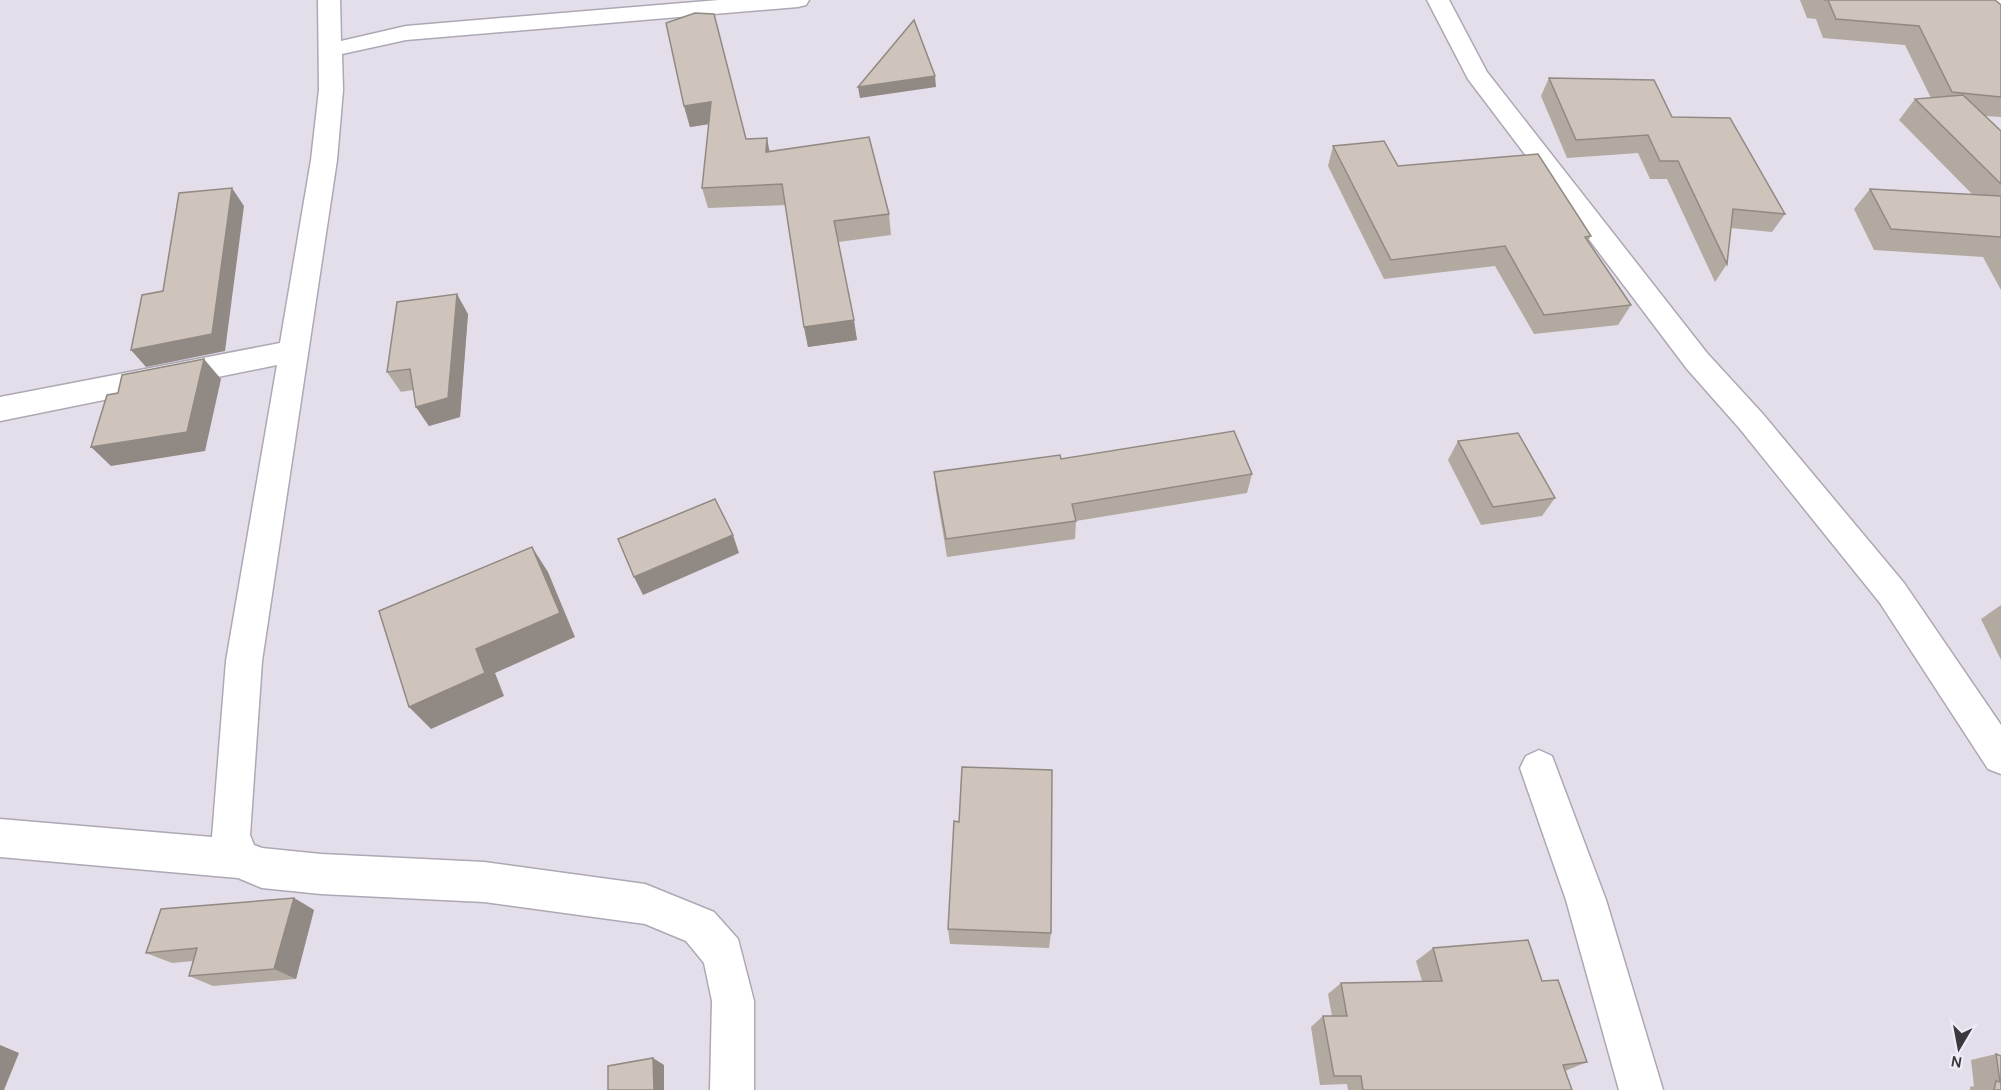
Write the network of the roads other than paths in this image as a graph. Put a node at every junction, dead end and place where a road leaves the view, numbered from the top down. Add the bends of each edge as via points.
1 (329, 0) edge
2 (798, 0) edge
3 (1438, 0) edge
4 (1997, 0) edge
5 (2001, 3) edge
6 (330, 50) junction
7 (293, 351) junction
8 (0, 409) edge
9 (2001, 757) edge
10 (1539, 768) dead end
11 (0, 838) edge
12 (238, 860) junction
13 (732, 1090) edge
14 (1641, 1090) edge

1 - 6 street
2 - 6 street via 406,33
3 - 9 street via 1476,74 1697,361 1892,593
4 - 5 street
6 - 7 street via 331,90 324,160
7 - 8 street
7 - 12 street via 244,661 231,836
10 - 14 street via 1586,900
11 - 12 street
12 - 13 street via 262,868 484,882 645,904 700,926 723,954 733,1001

